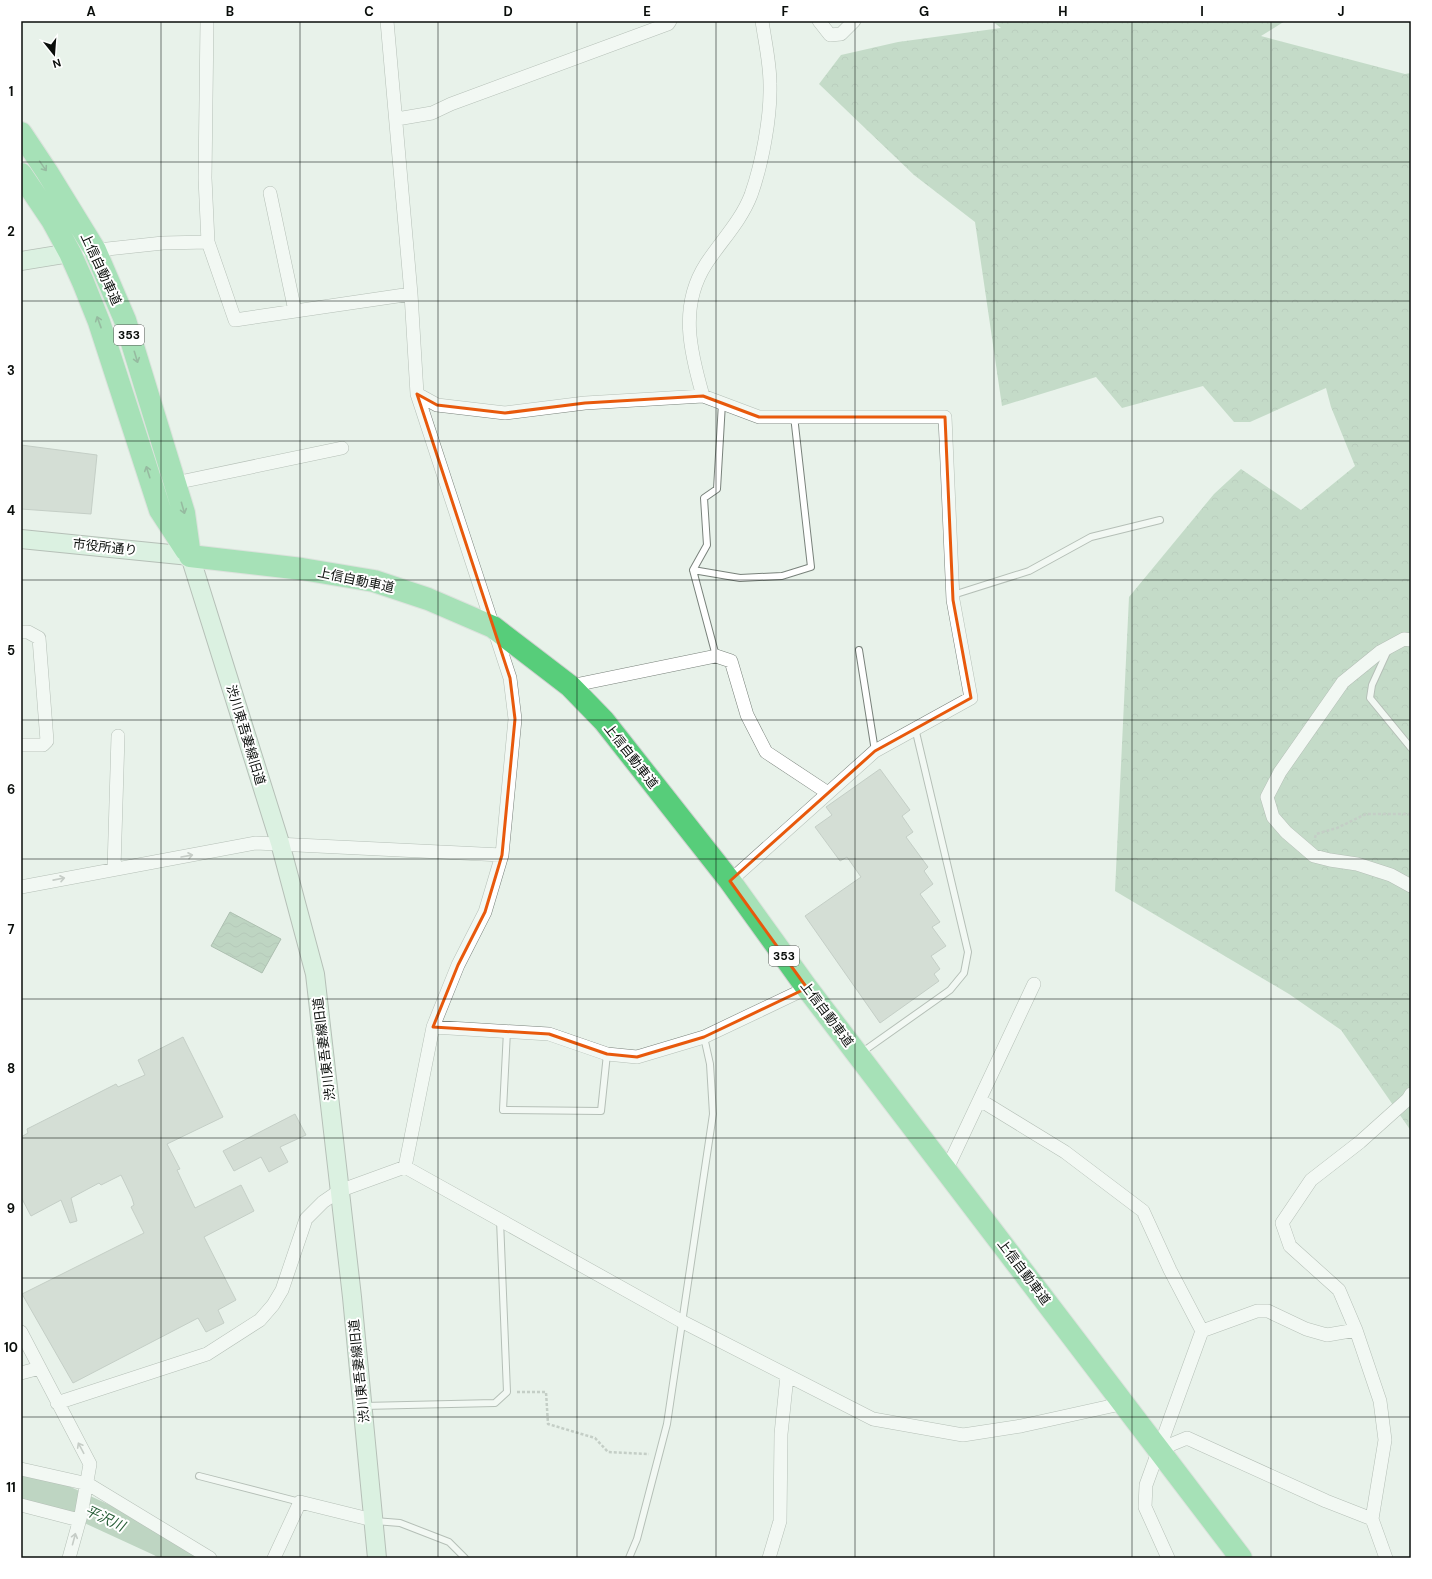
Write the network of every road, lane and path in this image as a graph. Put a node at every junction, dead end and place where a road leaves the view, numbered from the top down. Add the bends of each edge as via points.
1 (207, 21) edge
2 (388, 21) edge
3 (670, 21) edge
4 (762, 21) edge
5 (819, 21) edge
6 (854, 21) edge
7 (397, 119) junction
8 (21, 134) edge
9 (21, 174) edge
10 (270, 193) dead end
11 (208, 242) junction
12 (95, 250) junction
13 (70, 252) junction
14 (21, 261) edge
15 (411, 294) junction
16 (295, 311) junction
17 (417, 394) junction
18 (703, 396) junction
19 (722, 403) junction
20 (794, 416) junction
21 (342, 448) dead end
22 (175, 483) junction
23 (1160, 520) dead end
24 (21, 538) edge
25 (190, 556) junction
26 (693, 570) junction
27 (953, 595) junction
28 (493, 627) junction
29 (21, 632) edge
30 (1411, 640) edge
31 (1390, 647) junction
32 (859, 650) dead end
33 (716, 656) junction
34 (570, 686) junction
35 (915, 727) junction
36 (118, 736) dead end
37 (21, 746) edge
38 (1411, 748) edge
39 (875, 751) junction
40 (828, 792) junction
41 (1411, 814) edge
42 (1316, 841) dead end
43 (280, 843) junction
44 (502, 855) junction
45 (114, 869) junction
46 (730, 881) junction
47 (21, 886) edge
48 (1411, 886) edge
49 (1034, 984) dead end
50 (807, 988) junction
51 (433, 1027) junction
52 (507, 1031) junction
53 (704, 1037) junction
54 (607, 1054) junction
55 (858, 1055) junction
56 (1411, 1094) edge
57 (980, 1100) junction
58 (405, 1167) junction
59 (946, 1171) junction
60 (339, 1191) junction
61 (500, 1218) junction
62 (682, 1322) junction
63 (1356, 1330) junction
64 (1202, 1331) junction
65 (21, 1332) edge
66 (40, 1368) junction
67 (21, 1373) edge
68 (787, 1376) junction
69 (507, 1392) junction
70 (57, 1403) junction
71 (1124, 1403) junction
72 (363, 1406) junction
73 (1158, 1450) junction
74 (659, 1454) junction
75 (21, 1469) edge
76 (199, 1476) dead end
77 (86, 1488) junction
78 (300, 1502) junction
79 (21, 1505) edge
80 (80, 1518) junction
81 (1372, 1519) junction
82 (373, 1520) junction
83 (69, 1558) edge
84 (210, 1558) edge
85 (274, 1558) edge
86 (377, 1558) edge
87 (465, 1558) edge
88 (629, 1558) edge
89 (769, 1558) edge
90 (1168, 1558) edge
91 (1241, 1558) edge
92 (1386, 1558) edge

1 - 11 street via 205,178
2 - 7 street
3 - 7 street via 668,24 432,113
4 - 18 street via 770,84 768,128 750,195 735,225 706,264 694,289 689,313 691,353
5 - 6 street via 830,35 841,34
7 - 15 street
8 -> 12 highway, 上信自動車道 / 353 via 48,172
9 - 13 highway, 上信自動車道 / 353
10 - 16 street
11 - 12 street
11 - 16 street via 236,320
12 - 13 street
12 -> 22 highway, 上信自動車道 / 353 via 125,320
13 - 14 street
25 -> 13 highway, 上信自動車道 / 353 via 160,510 99,322
15 - 16 street
15 - 17 street
17 - 18 street via 437,405 506,413 585,403
17 - 28 street
18 - 19 street
19 - 20 street via 759,417
19 - 26 lane via 717,489 704,498 707,545
20 - 26 lane via 811,567 782,576 740,578
20 - 27 street via 945,417
21 - 22 street
22 -> 25 highway, 上信自動車道 / 353 via 184,513
23 - 27 lane via 1091,537 1029,571
24 - 25 street, 市役所通り
25 - 28 highway, 上信自動車道 / 353 via 302,569 374,581 428,599
25 - 43 street, 渋川東吾妻線旧道
26 - 33 lane
27 - 35 street via 971,698
28 - 34 highway, 上信自動車道 / 353
28 - 44 street via 510,678 515,719
29 - 37 street via 28,632 39,638 47,741 43,745
30 - 31 street via 1404,639
31 - 38 lane via 1372,685 1370,698
31 - 48 street via 1343,682 1280,772 1267,797 1273,817 1314,856 1364,866 1391,875
32 - 39 lane
33 - 34 street
33 - 40 street via 731,661 747,715 766,752
34 - 46 highway, 上信自動車道 / 353 via 604,721
35 - 39 street
35 - 55 lane via 968,952 964,973 950,990
36 - 45 street
39 - 40 street
40 - 46 street
41 - 42 path via 1366,814 1337,828 1316,834
43 - 44 street
45 -> 43 street via 256,843
43 - 60 street, 渋川東吾妻線旧道 via 315,974
44 - 51 street via 485,912 458,964
47 -> 45 street
46 - 50 highway, 上信自動車道 / 353
49 - 57 street
50 - 53 street
50 - 55 highway, 上信自動車道 / 353
51 - 52 street
51 - 58 street
52 - 54 street via 549,1034
52 - 54 lane via 503,1110 601,1111
53 - 54 street via 637,1057
53 - 62 lane via 710,1064 713,1114
55 - 59 highway, 上信自動車道 / 353
56 - 63 street via 1360,1142 1311,1180 1282,1223 1290,1246 1339,1290
57 - 59 street
57 - 64 street via 1065,1152 1143,1212
58 - 60 street
58 - 61 street
59 - 71 highway, 上信自動車道 / 353
60 - 70 street via 306,1219 282,1290 260,1320 207,1354
60 - 72 street, 渋川東吾妻線旧道
61 - 62 street
61 - 69 lane
62 - 68 street
62 - 74 lane via 667,1424
63 - 64 street via 1327,1335 1306,1329 1268,1311 1257,1310
63 - 81 street via 1380,1401 1385,1440
64 - 73 street
65 - 66 street
66 - 67 street
66 - 70 street
68 - 71 street via 873,1419 963,1435 1021,1426
68 - 89 street via 780,1434 780,1521
69 - 72 lane via 495,1403
69 - 74 path via 546,1392 548,1424 595,1438 608,1452
77 -> 70 street via 90,1464
71 - 73 highway, 上信自動車道 / 353
72 - 82 street, 渋川東吾妻線旧道
73 - 81 street via 1187,1438
73 - 90 street via 1146,1485 1145,1507
73 - 91 highway, 上信自動車道 / 353
74 - 88 lane via 637,1539
75 - 77 street
76 - 78 lane
77 - 80 street
77 - 84 street
78 - 82 street
78 - 85 street
79 - 80 street
83 -> 80 street
81 - 92 street
82 - 86 street, 渋川東吾妻線旧道
82 - 87 lane via 400,1523 449,1542

